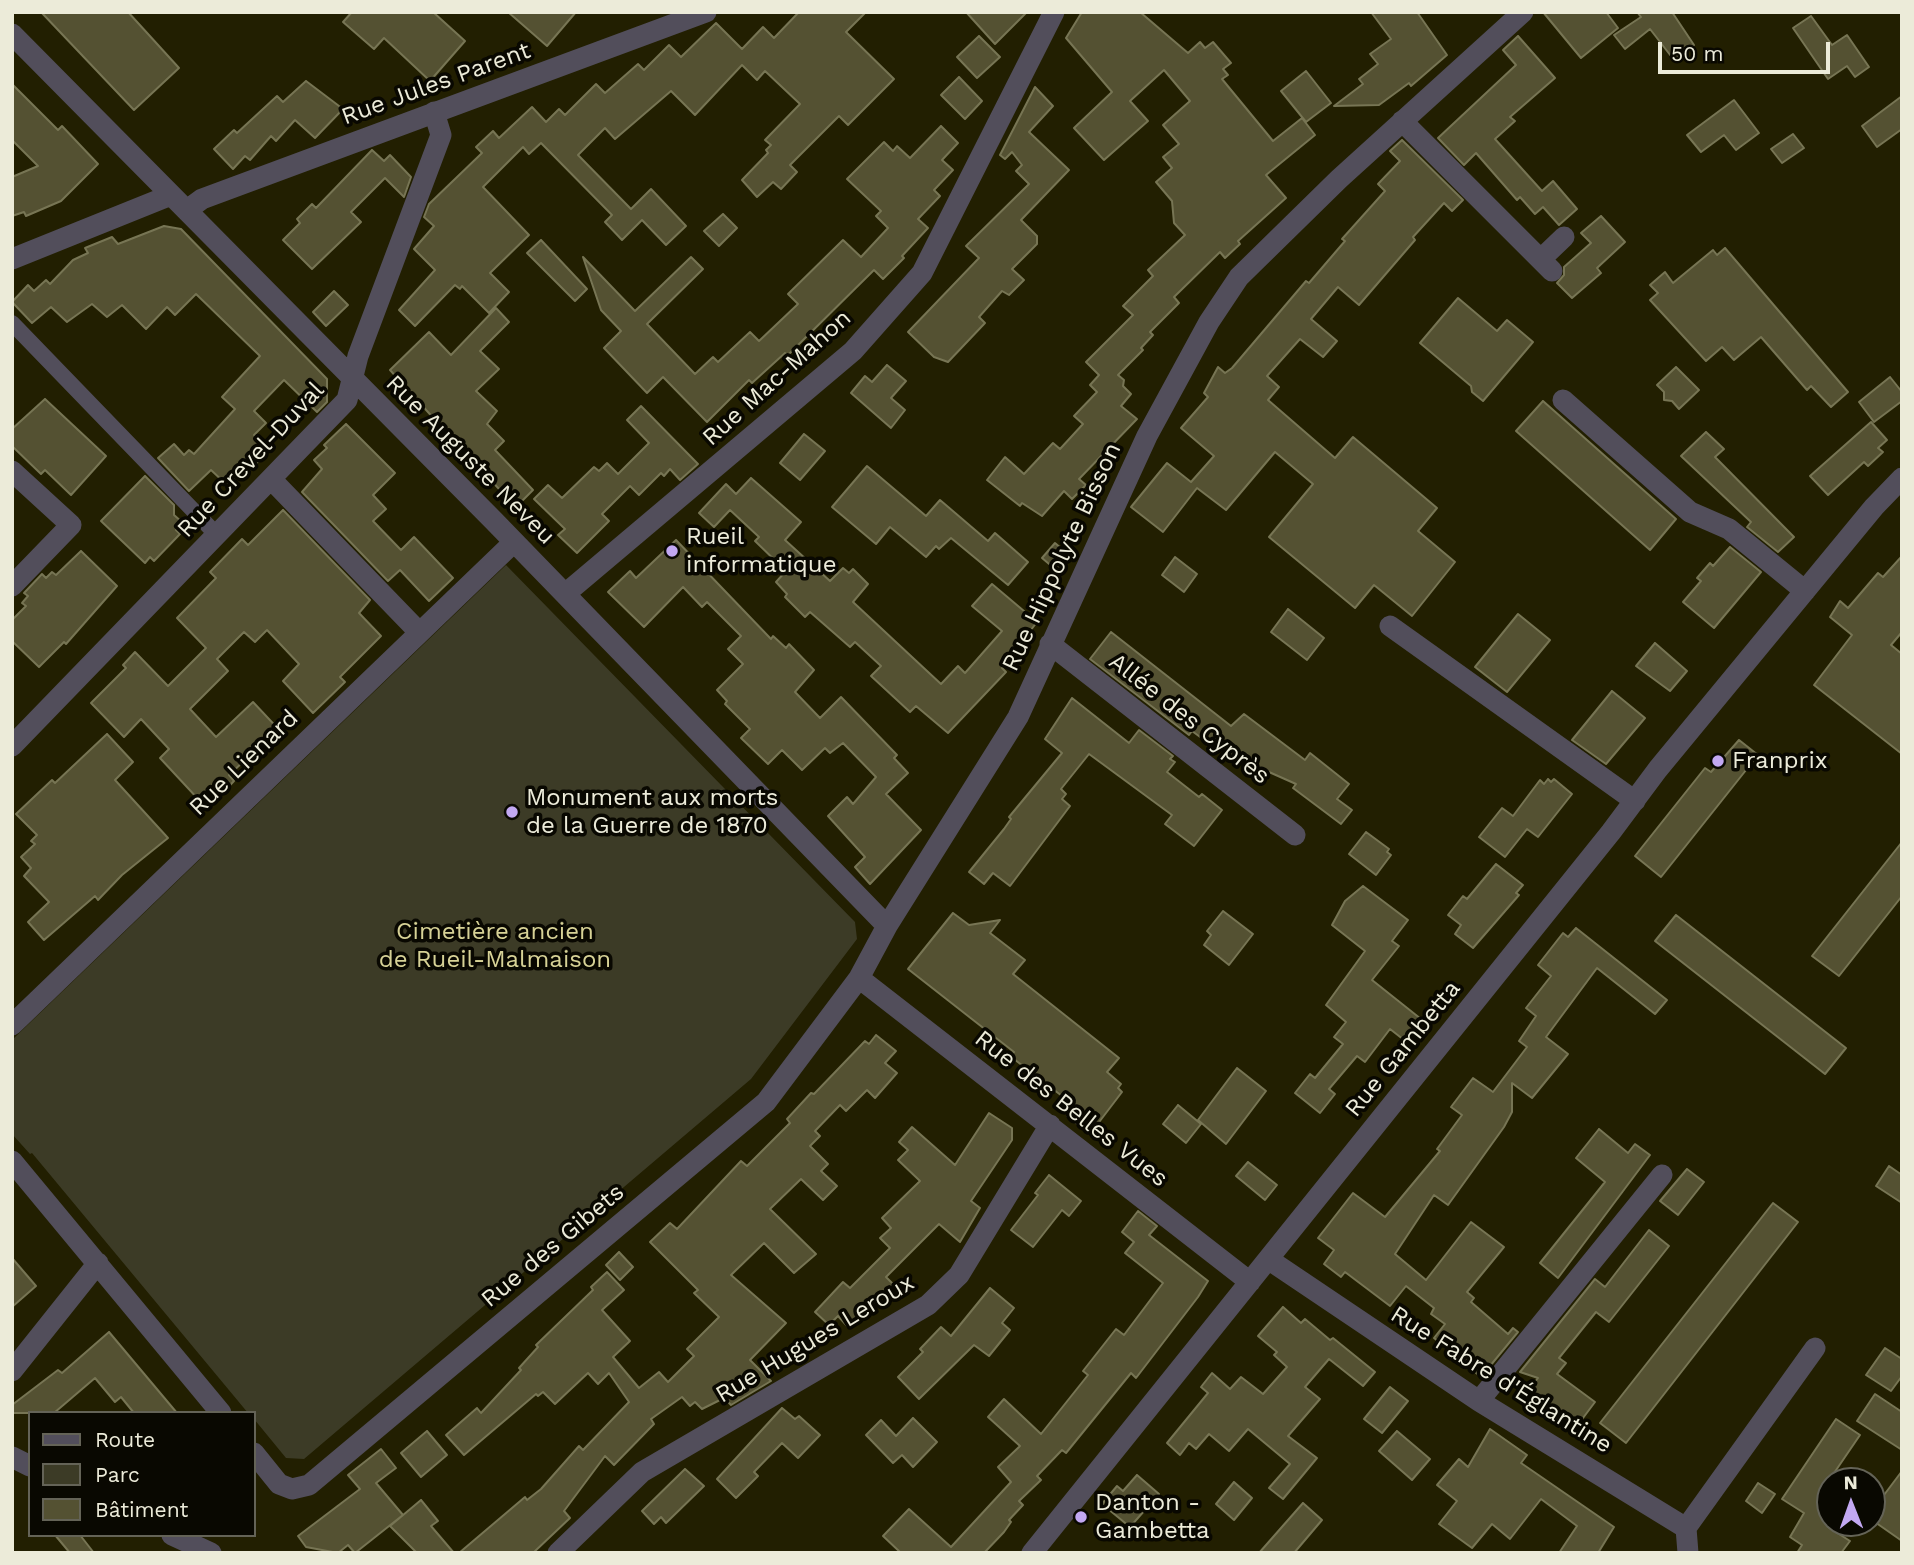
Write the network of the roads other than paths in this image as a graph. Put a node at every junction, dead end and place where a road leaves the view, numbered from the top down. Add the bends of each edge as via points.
1 (706, 12) edge
2 (1054, 12) edge
3 (1523, 12) edge
4 (12, 34) edge
5 (434, 112) junction
6 (1402, 121) junction
7 (171, 195) junction
8 (187, 210) junction
9 (1564, 237) dead end
10 (12, 259) edge
11 (12, 323) edge
12 (353, 379) junction
13 (1563, 400) dead end
14 (12, 471) edge
15 (1902, 478) edge
16 (271, 479) junction
17 (217, 535) junction
18 (514, 542) junction
19 (1810, 584) junction
20 (12, 586) edge
21 (565, 594) junction
22 (1390, 626) dead end
23 (418, 631) junction
24 (1050, 644) junction
25 (12, 746) edge
26 (1635, 802) junction
27 (1295, 835) dead end
28 (887, 926) junction
29 (859, 978) junction
30 (12, 1025) edge
31 (1050, 1125) junction
32 (12, 1161) edge
33 (1662, 1175) dead end
34 (1268, 1259) junction
35 (98, 1263) junction
36 (1250, 1282) junction
37 (1815, 1348) dead end
38 (12, 1371) edge
39 (1479, 1401) junction
40 (219, 1411) edge
41 (256, 1455) edge
42 (12, 1457) edge
43 (28, 1465) edge
44 (1686, 1528) junction
45 (176, 1537) edge
46 (211, 1553) edge
47 (558, 1553) edge
48 (1032, 1553) edge
49 (1688, 1553) edge

1 - 5 street, Rue Jules Parent
2 - 21 street, Rue Mac-Mahon via 922,273 853,351
3 - 6 street, Rue Hippolyte Bisson
4 - 7 street, Rue Auguste Neveu
5 - 8 street, Rue Jules Parent via 202,199
5 - 12 street, Rue Crevel-Duval via 440,135
6 - 9 street via 1547,265
6 - 24 street, Rue Hippolyte Bisson via 1254,259 1209,322 1147,436
7 - 8 street, Rue Auguste Neveu
7 - 10 street
8 - 12 street, Rue Auguste Neveu
11 - 17 street
12 - 16 street, Rue Crevel-Duval via 346,400
12 - 18 street, Rue Auguste Neveu
13 - 19 street via 1690,512 1729,529
14 - 20 street via 71,526
15 - 19 street, Rue Gambetta
16 - 17 street, Rue Crevel-Duval
16 - 23 street
17 - 25 street, Rue Crevel-Duval
18 - 21 street, Rue Auguste Neveu
18 - 23 street, Rue Lienard
19 - 26 street, Rue Gambetta
21 - 28 street, Rue Auguste Neveu
22 - 26 street
23 - 30 street, Rue Lienard
24 - 27 street, Allée des Cyprès
24 - 28 street, Rue Hippolyte Bisson via 992,762
26 - 34 street, Rue Gambetta
28 - 29 street, Rue Hippolyte Bisson
29 - 31 street, Rue des Belles Vues
29 - 41 street, Rue des Gibets via 766,1102 309,1485 292,1489 279,1484
31 - 36 street, Rue des Belles Vues
31 - 47 street, Rue Hugues Leroux via 959,1275 928,1305 642,1472
32 - 35 street
33 - 39 street
34 - 36 street, Rue Gambetta
34 - 39 street, Rue Fabre d'Églantine
35 - 38 street
35 - 40 street
36 - 48 street, Rue Gambetta
37 - 44 street
39 - 44 street, Rue Fabre d'Églantine
42 - 43 street
44 - 49 street
45 - 46 street

